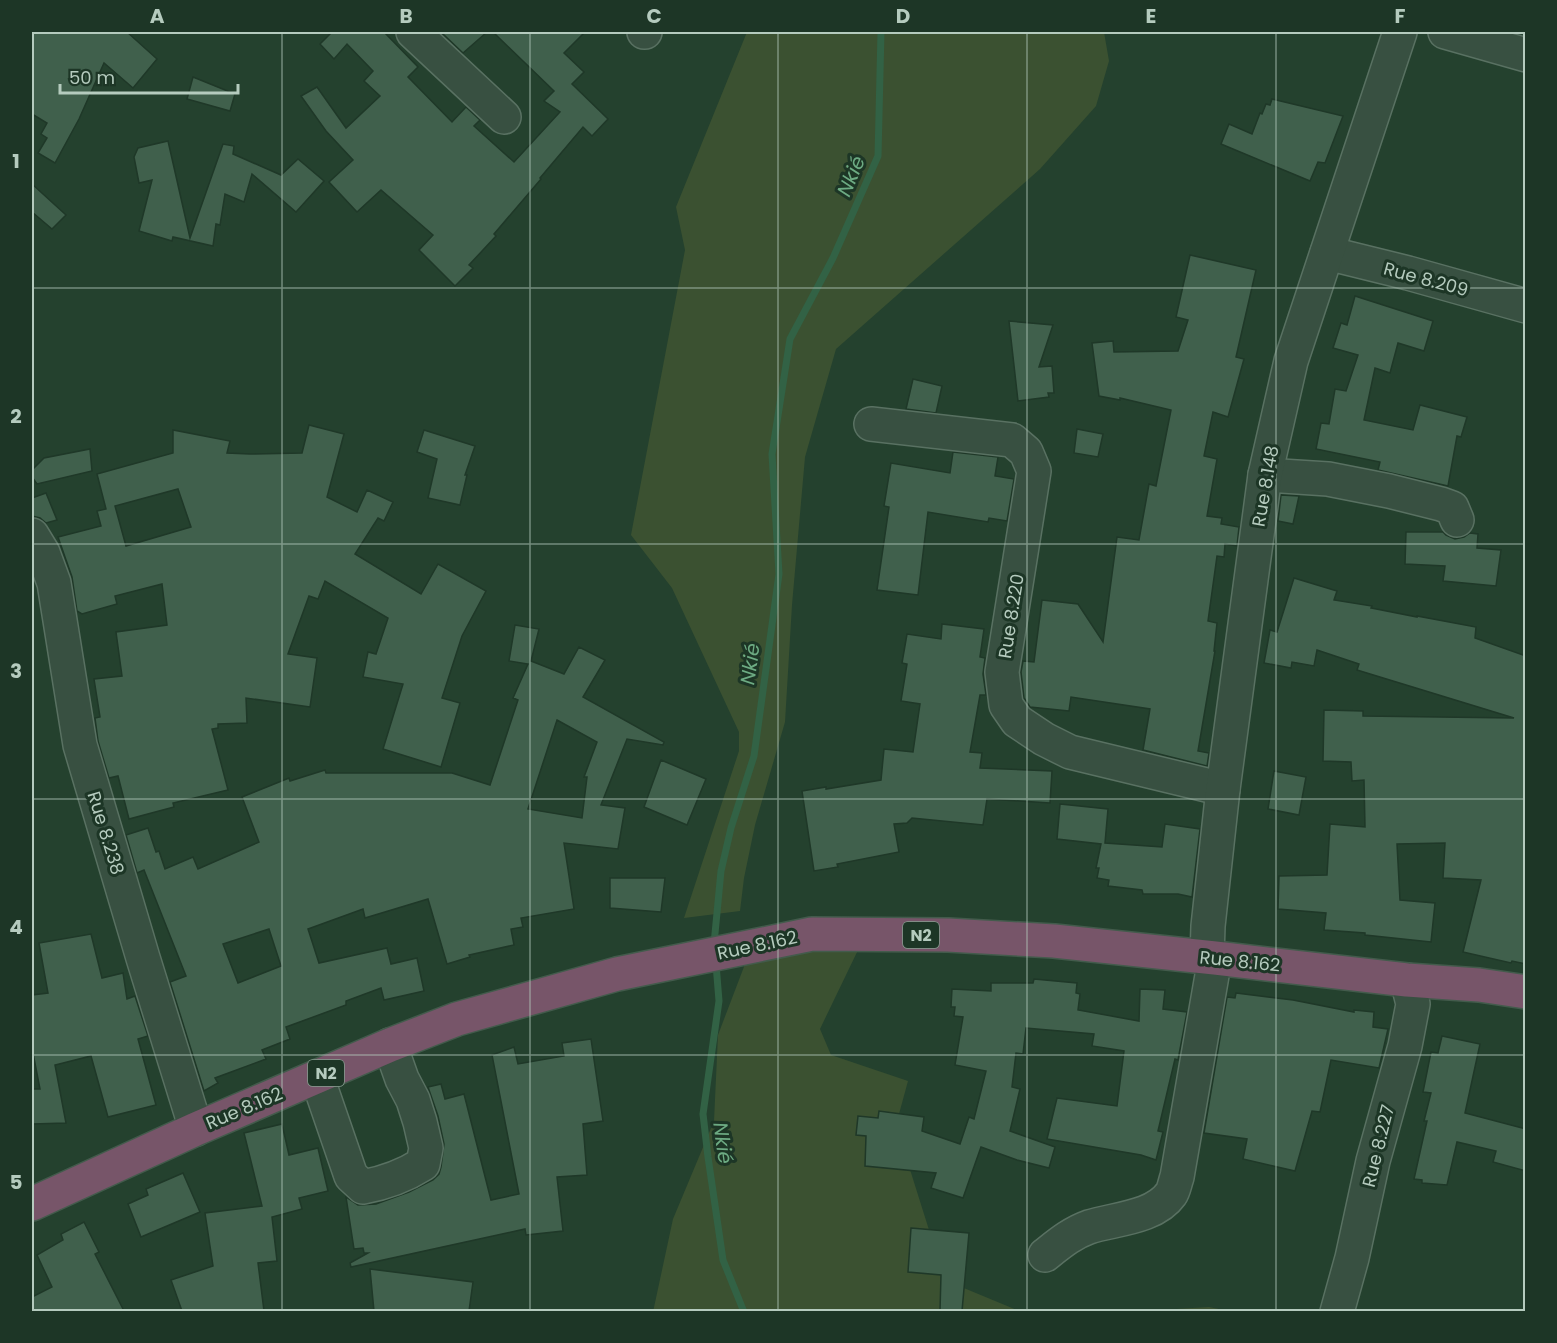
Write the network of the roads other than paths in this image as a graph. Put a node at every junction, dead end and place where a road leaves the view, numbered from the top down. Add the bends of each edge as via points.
1 (413, 32) edge
2 (1400, 32) edge
3 (1445, 32) edge
4 (1526, 55) edge
5 (504, 117) dead end
6 (1327, 253) junction
7 (1526, 306) edge
8 (871, 424) dead end
9 (1265, 475) junction
10 (1457, 520) dead end
11 (32, 536) edge
12 (1223, 789) junction
13 (1211, 957) junction
14 (1407, 980) junction
15 (1526, 992) edge
16 (390, 1045) junction
17 (317, 1077) junction
18 (196, 1129) junction
19 (32, 1204) edge
20 (1045, 1255) dead end
21 (1336, 1311) edge

1 - 5 street
2 - 6 street, Rue 8.148
3 - 4 street
6 - 7 street, Rue 8.209
6 - 9 street, Rue 8.148 via 1291,361
8 - 12 street, Rue 8.220 via 1012,440 1026,452 1034,471 1002,672 1006,705 1017,721 1070,752
9 - 10 street via 1328,479 1389,491 1452,508
9 - 12 street, Rue 8.148
11 - 18 street, Rue 8.238 via 54,583 80,745
12 - 13 street, Rue 8.148 via 1208,926
13 - 14 highway, Rue 8.162 / N2
13 - 16 highway, Rue 8.162 / N2 via 1054,941 812,933 617,974 457,1019
13 - 20 street, Rue 8.148 via 1177,1177 1171,1194 1160,1205 1137,1215 1087,1228
14 - 15 highway, Rue 8.162 / N2
14 - 21 street, Rue 8.227 via 1413,1004 1405,1046
16 - 17 highway, Rue 8.162 / N2
16 - 17 street via 413,1100 426,1148 423,1164 385,1183 363,1187 351,1176
17 - 18 highway, Rue 8.162 / N2
18 - 19 highway, Rue 8.162 / N2

